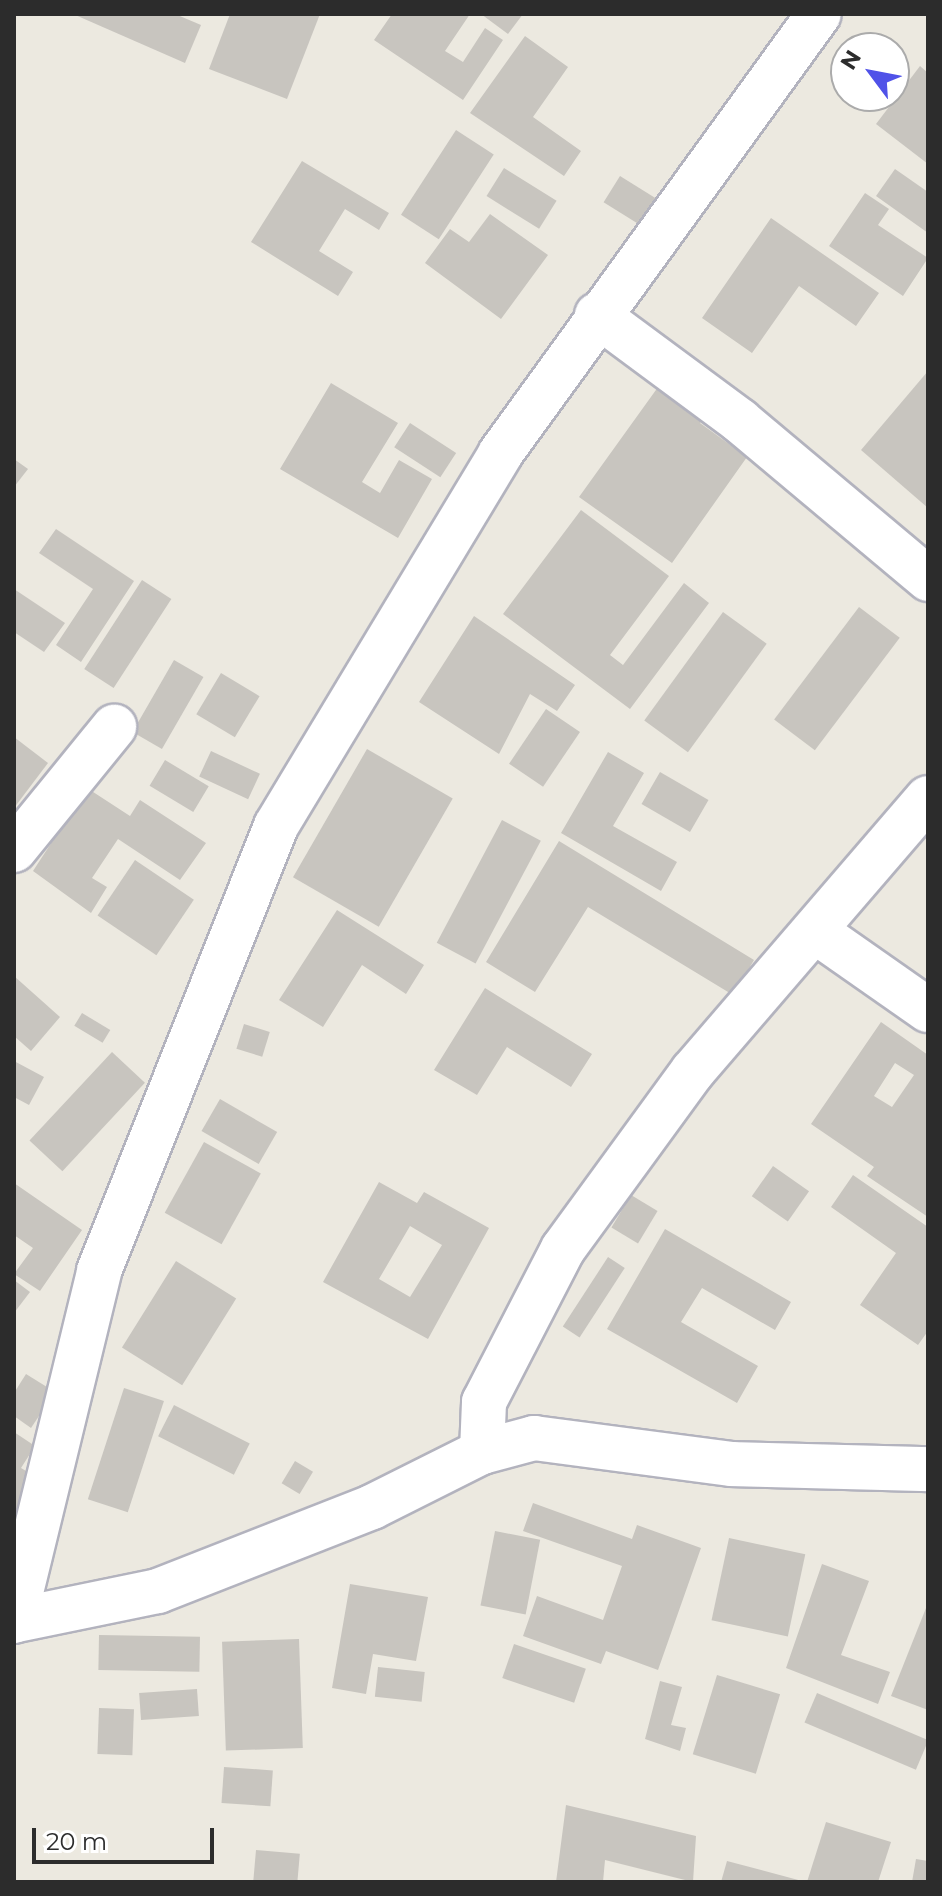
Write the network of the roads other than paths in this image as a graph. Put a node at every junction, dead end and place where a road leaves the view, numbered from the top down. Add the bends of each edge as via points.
1 (819, 14) edge
2 (597, 315) junction
3 (928, 579) edge
4 (114, 727) dead end
5 (928, 798) edge
6 (14, 850) edge
7 (815, 931) junction
8 (928, 1010) edge
9 (482, 1452) junction
10 (928, 1469) edge
11 (15, 1620) edge

1 - 2 street
2 - 3 street via 740,421
2 - 11 street via 500,454 276,826 99,1271
4 - 6 street
5 - 7 street
7 - 8 street
7 - 9 street via 693,1071 563,1249 489,1389
9 - 10 street via 534,1438 732,1464
9 - 11 street via 372,1507 158,1591

